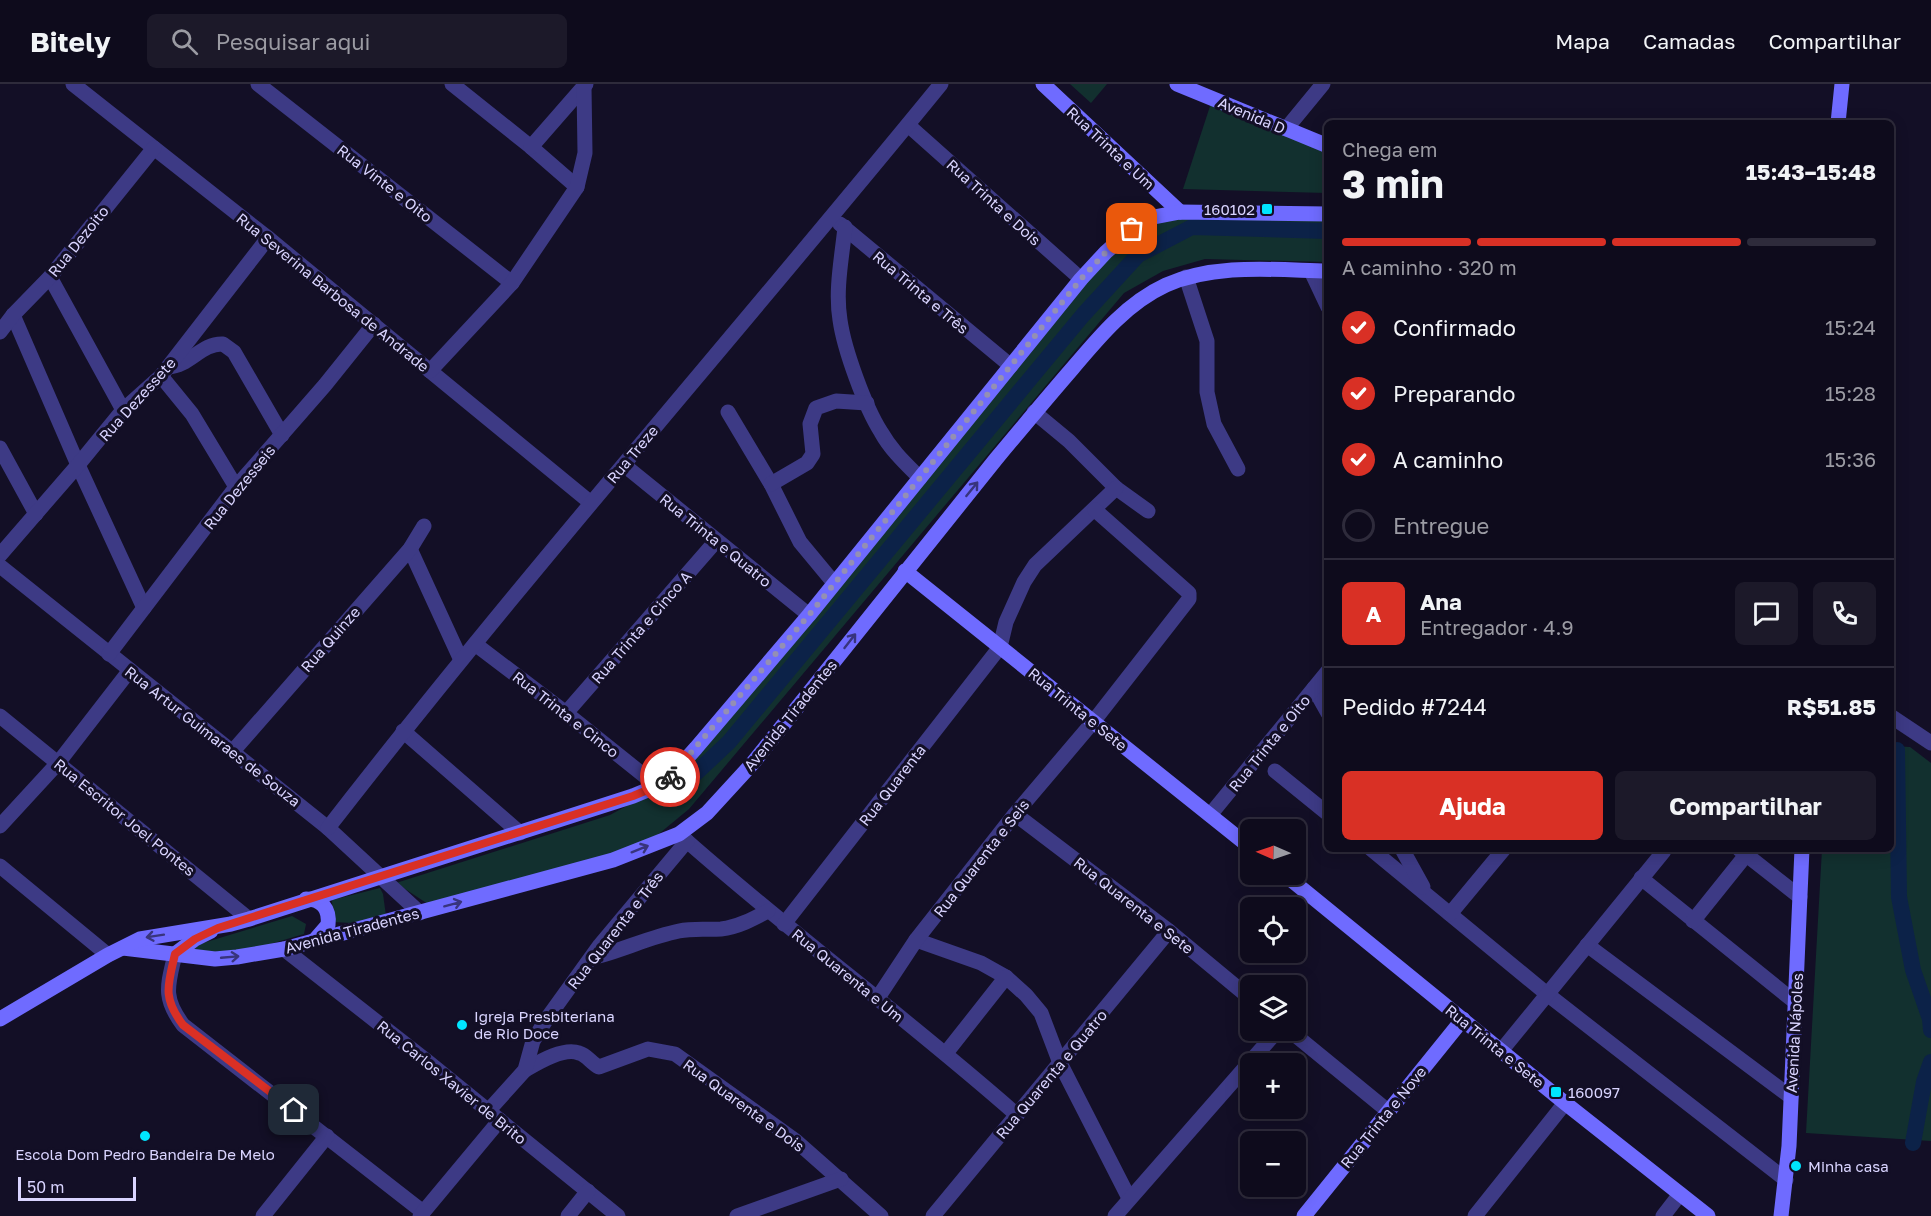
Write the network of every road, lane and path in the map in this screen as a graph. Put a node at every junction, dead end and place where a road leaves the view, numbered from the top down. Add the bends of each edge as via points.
1 (73, 84) edge
2 (258, 84) edge
3 (452, 84) edge
4 (941, 84) edge
5 (1043, 84) edge
6 (1323, 84) edge
7 (1842, 84) edge
8 (1181, 85) edge
9 (585, 86) edge
10 (1838, 120) edge
11 (908, 125) junction
12 (1286, 129) junction
13 (1324, 144) edge
14 (154, 147) junction
15 (531, 147) junction
16 (577, 187) junction
17 (1180, 212) junction
18 (1324, 214) edge
19 (832, 217) junction
20 (845, 227) junction
21 (268, 238) junction
22 (1311, 271) junction
23 (1324, 271) edge
24 (50, 277) junction
25 (1186, 277) junction
26 (1081, 279) junction
27 (512, 283) junction
28 (1324, 299) edge
29 (13, 315) junction
30 (374, 324) junction
31 (0, 332) edge
32 (1011, 366) junction
33 (430, 370) junction
34 (164, 372) junction
35 (867, 403) junction
36 (123, 410) junction
37 (728, 412) dead end
38 (1034, 412) junction
39 (282, 435) junction
40 (0, 448) edge
41 (78, 465) junction
42 (624, 465) junction
43 (1238, 469) dead end
44 (920, 478) junction
45 (771, 484) junction
46 (236, 487) junction
47 (1116, 488) junction
48 (591, 503) junction
49 (1095, 510) junction
50 (1148, 511) dead end
51 (36, 514) junction
52 (424, 526) dead end
53 (716, 541) junction
54 (410, 549) junction
55 (0, 555) edge
56 (0, 566) edge
57 (905, 571) junction
58 (834, 583) junction
59 (144, 608) junction
60 (809, 615) junction
61 (475, 644) junction
62 (1000, 646) junction
63 (109, 654) junction
64 (460, 660) junction
65 (130, 670) junction
66 (1324, 676) edge
67 (1314, 688) junction
68 (1324, 706) edge
69 (566, 713) junction
70 (0, 716) edge
71 (1894, 718) edge
72 (1093, 722) junction
73 (403, 731) junction
74 (1931, 743) edge
75 (233, 750) junction
76 (58, 763) junction
77 (1275, 771) dead end
78 (657, 786) junction
79 (1324, 811) edge
80 (1015, 814) junction
81 (1210, 815) junction
82 (0, 826) edge
83 (328, 828) junction
84 (520, 832) junction
85 (683, 837) junction
86 (1240, 839) edge
87 (1375, 852) edge
88 (1404, 852) edge
89 (1502, 852) edge
90 (1663, 852) edge
91 (1742, 852) edge
92 (1802, 852) edge
93 (0, 866) edge
94 (380, 876) junction
95 (1641, 878) junction
96 (1298, 885) edge
97 (1427, 895) junction
98 (1800, 897) junction
99 (306, 899) junction
100 (768, 911) junction
101 (420, 913) junction
102 (1450, 914) junction
103 (249, 919) junction
104 (1693, 921) junction
105 (231, 924) junction
106 (784, 924) junction
107 (1169, 931) junction
108 (315, 940) junction
109 (916, 940) junction
110 (1587, 945) junction
111 (123, 948) junction
112 (284, 949) junction
113 (175, 954) junction
114 (108, 955) junction
115 (591, 958) junction
116 (1006, 977) junction
117 (1240, 990) edge
118 (1547, 994) junction
119 (877, 999) junction
120 (1795, 1002) junction
121 (0, 1019) edge
122 (1463, 1019) junction
123 (1268, 1041) edge
124 (1302, 1041) edge
125 (1501, 1051) junction
126 (946, 1053) junction
127 (1060, 1063) junction
128 (525, 1070) junction
129 (1791, 1097) junction
130 (1565, 1103) junction
131 (1388, 1111) junction
132 (1017, 1114) junction
133 (494, 1115) junction
134 (327, 1136) junction
135 (841, 1179) junction
136 (1786, 1180) junction
137 (588, 1191) junction
138 (1680, 1194) junction
139 (1129, 1198) junction
140 (421, 1214) edge
141 (263, 1216) edge
142 (568, 1216) edge
143 (618, 1216) edge
144 (737, 1216) edge
145 (881, 1216) edge
146 (933, 1216) edge
147 (1115, 1216) edge
148 (1304, 1216) edge
149 (1475, 1216) edge
150 (1663, 1216) edge
151 (1708, 1216) edge
152 (1781, 1216) edge

1 - 14 street, Rua Severina Barbosa de Andrade
2 - 27 street, Rua Vinte e Oito
3 - 15 street
4 - 11 street, Rua Treze
5 - 17 street, Rua Trinta e Um
6 - 12 street
7 - 10 street
8 - 12 street, Avenida D
9 - 15 street
9 - 16 street via 585,153
11 - 19 street, Rua Treze
11 - 26 street, Rua Trinta e Dois
12 - 13 street, Avenida D
14 - 21 street, Rua Severina Barbosa de Andrade
14 - 24 street, Rua Dezoito
15 - 16 street
16 - 27 street
17 - 18 street
17 - 26 street via 1154,217 1132,229
19 - 20 street, Rua Trinta e Três
19 - 42 street, Rua Treze
20 - 32 street, Rua Trinta e Três
20 - 35 street via 839,319
21 - 30 street, Rua Severina Barbosa de Andrade
21 - 34 street, Rua Dezessete
22 - 23 street, Avenida Tiradentes
22 - 25 street, Avenida Tiradentes via 1221,271
22 - 28 street
24 - 29 street, Rua Dezoito
24 - 36 street
25 - 38 street, Avenida Tiradentes via 1164,286 1111,324
25 - 43 street via 1207,341 1207,392 1214,424
26 - 32 street
27 - 33 street
29 - 31 street, Rua Dezoito
29 - 41 street
30 - 33 street, Rua Severina Barbosa de Andrade
30 - 39 street, Rua Dezesseis
32 - 44 street
33 - 48 street, Rua Severina Barbosa de Andrade
34 - 36 street, Rua Dezessete
34 - 39 street via 208,346 223,344 234,352
34 - 46 street
35 - 44 street via 896,454
35 - 45 street via 836,401 816,408 810,424 813,454 807,463
36 - 41 street, Rua Dezessete
37 - 45 street
38 - 47 street via 1070,441
57 -> 38 street, Avenida Tiradentes
39 - 46 street, Rua Dezesseis
40 - 51 street
41 - 51 street, Rua Dezessete
41 - 59 street
42 - 48 street, Rua Treze
42 - 53 street, Rua Trinta e Quatro
44 - 58 street
45 - 58 street via 800,542
46 - 59 street, Rua Dezesseis
47 - 49 street
47 - 50 street
48 - 61 street, Rua Treze
49 - 62 street via 1035,565 1006,622
49 - 72 street, Rua Quarenta e Seis via 1190,597
51 - 55 street, Rua Dezessete
52 - 54 street, Rua Quinze
53 - 60 street, Rua Trinta e Quatro
53 - 69 street, Rua Trinta e Cinco A
54 - 64 street
54 - 75 street, Rua Quinze
56 - 63 street, Rua Artur Guimaraes de Souza
57 - 62 street, Rua Trinta e Sete
85 -> 57 street, Avenida Tiradentes via 752,764
58 - 60 street
59 - 63 street, Rua Dezesseis
60 - 78 street via 696,748
61 - 64 street, Rua Treze
61 - 69 street, Rua Trinta e Cinco
62 - 72 street, Rua Trinta e Sete
62 - 106 street, Rua Quarenta
63 - 65 street, Rua Artur Guimaraes de Souza
64 - 73 street, Rua Treze
65 - 75 street, Rua Artur Guimaraes de Souza
65 - 76 street
66 - 67 street, Rua Trinta e Oito
67 - 68 street
67 - 81 street, Rua Trinta e Oito
69 - 78 street, Rua Trinta e Cinco
70 - 76 street, Rua Escritor Joel Pontes
71 - 74 street
72 - 80 street, Rua Quarenta e Seis
72 - 81 street, Rua Trinta e Sete
73 - 83 street, Rua Treze
73 - 84 street
75 - 83 street, Rua Artur Guimaraes de Souza
76 - 82 street
76 - 103 street, Rua Escritor Joel Pontes
77 - 79 street
78 - 84 street
80 - 107 street, Rua Quarenta e Sete
80 - 109 street, Rua Quarenta e Seis
81 - 86 street, Rua Trinta e Sete
83 - 94 street, Rua Artur Guimaraes de Souza
84 - 94 street
85 - 100 street, Rua Quarenta e Um
101 -> 85 street, Avenida Tiradentes
85 - 115 street, Rua Quarenta e Três
87 - 97 street
88 - 97 street
89 - 102 street
90 - 95 street
91 - 98 street
91 - 104 street
92 - 98 street, Avenida Nápoles
93 - 114 street
94 - 99 street
94 - 101 street, Rua Artur Guimaraes de Souza
95 - 104 street
95 - 110 street
96 - 122 street, Rua Trinta e Sete
97 - 102 street
98 - 120 street, Avenida Nápoles
99 - 103 street
99 - 108 street via 322,903 328,912 328,925
100 - 106 street, Rua Quarenta e Um
100 - 115 street via 747,922 724,928 682,930
101 - 108 street, Avenida Tiradentes
102 - 118 street
103 - 105 street
104 - 120 street
105 -> 111 street via 140,939
105 - 113 street via 195,939
106 - 119 street, Rua Quarenta e Um
107 - 117 street, Rua Quarenta e Sete
107 - 127 street, Rua Quarenta e Quatro
108 - 112 street, Avenida Tiradentes
109 - 116 street via 981,963
109 - 119 street, Rua Quarenta e Seis
110 - 118 street
110 - 129 street
111 - 113 street, Avenida Tiradentes
111 - 114 street
113 -> 112 street, Avenida Tiradentes via 215,959
112 - 133 street, Rua Carlos Xavier de Brito
113 - 134 street via 168,995 172,1011 183,1025
114 - 121 street
115 - 128 street, Rua Quarenta e Três via 533,1041
116 - 126 street
116 - 127 street via 1041,1013
118 - 125 street
118 - 136 street
119 - 126 street, Rua Quarenta e Um
120 - 129 street, Avenida Nápoles
122 - 125 street, Rua Trinta e Sete
122 - 131 street, Rua Trinta e Nove
123 - 139 street
124 - 131 street
125 - 130 street, Rua Trinta e Sete
126 - 132 street, Rua Quarenta e Um
127 - 132 street, Rua Quarenta e Quatro
127 - 139 street
128 - 133 street, Rua Quarenta e Três
128 - 135 street, Rua Quarenta e Dois via 548,1057 573,1052 599,1067 648,1049 675,1054 796,1141
129 - 136 street, Avenida Nápoles
130 - 138 street, Rua Trinta e Sete
130 - 149 street
131 - 148 street, Rua Trinta e Nove
132 - 146 street, Rua Quarenta e Quatro
133 - 137 street, Rua Carlos Xavier de Brito
133 - 140 street, Rua Quarenta e Três
134 - 140 street
134 - 141 street
135 - 144 street
135 - 145 street, Rua Quarenta e Dois
136 - 152 street, Avenida Nápoles
137 - 142 street
137 - 143 street, Rua Carlos Xavier de Brito
138 - 150 street
138 - 151 street, Rua Trinta e Sete
139 - 147 street

